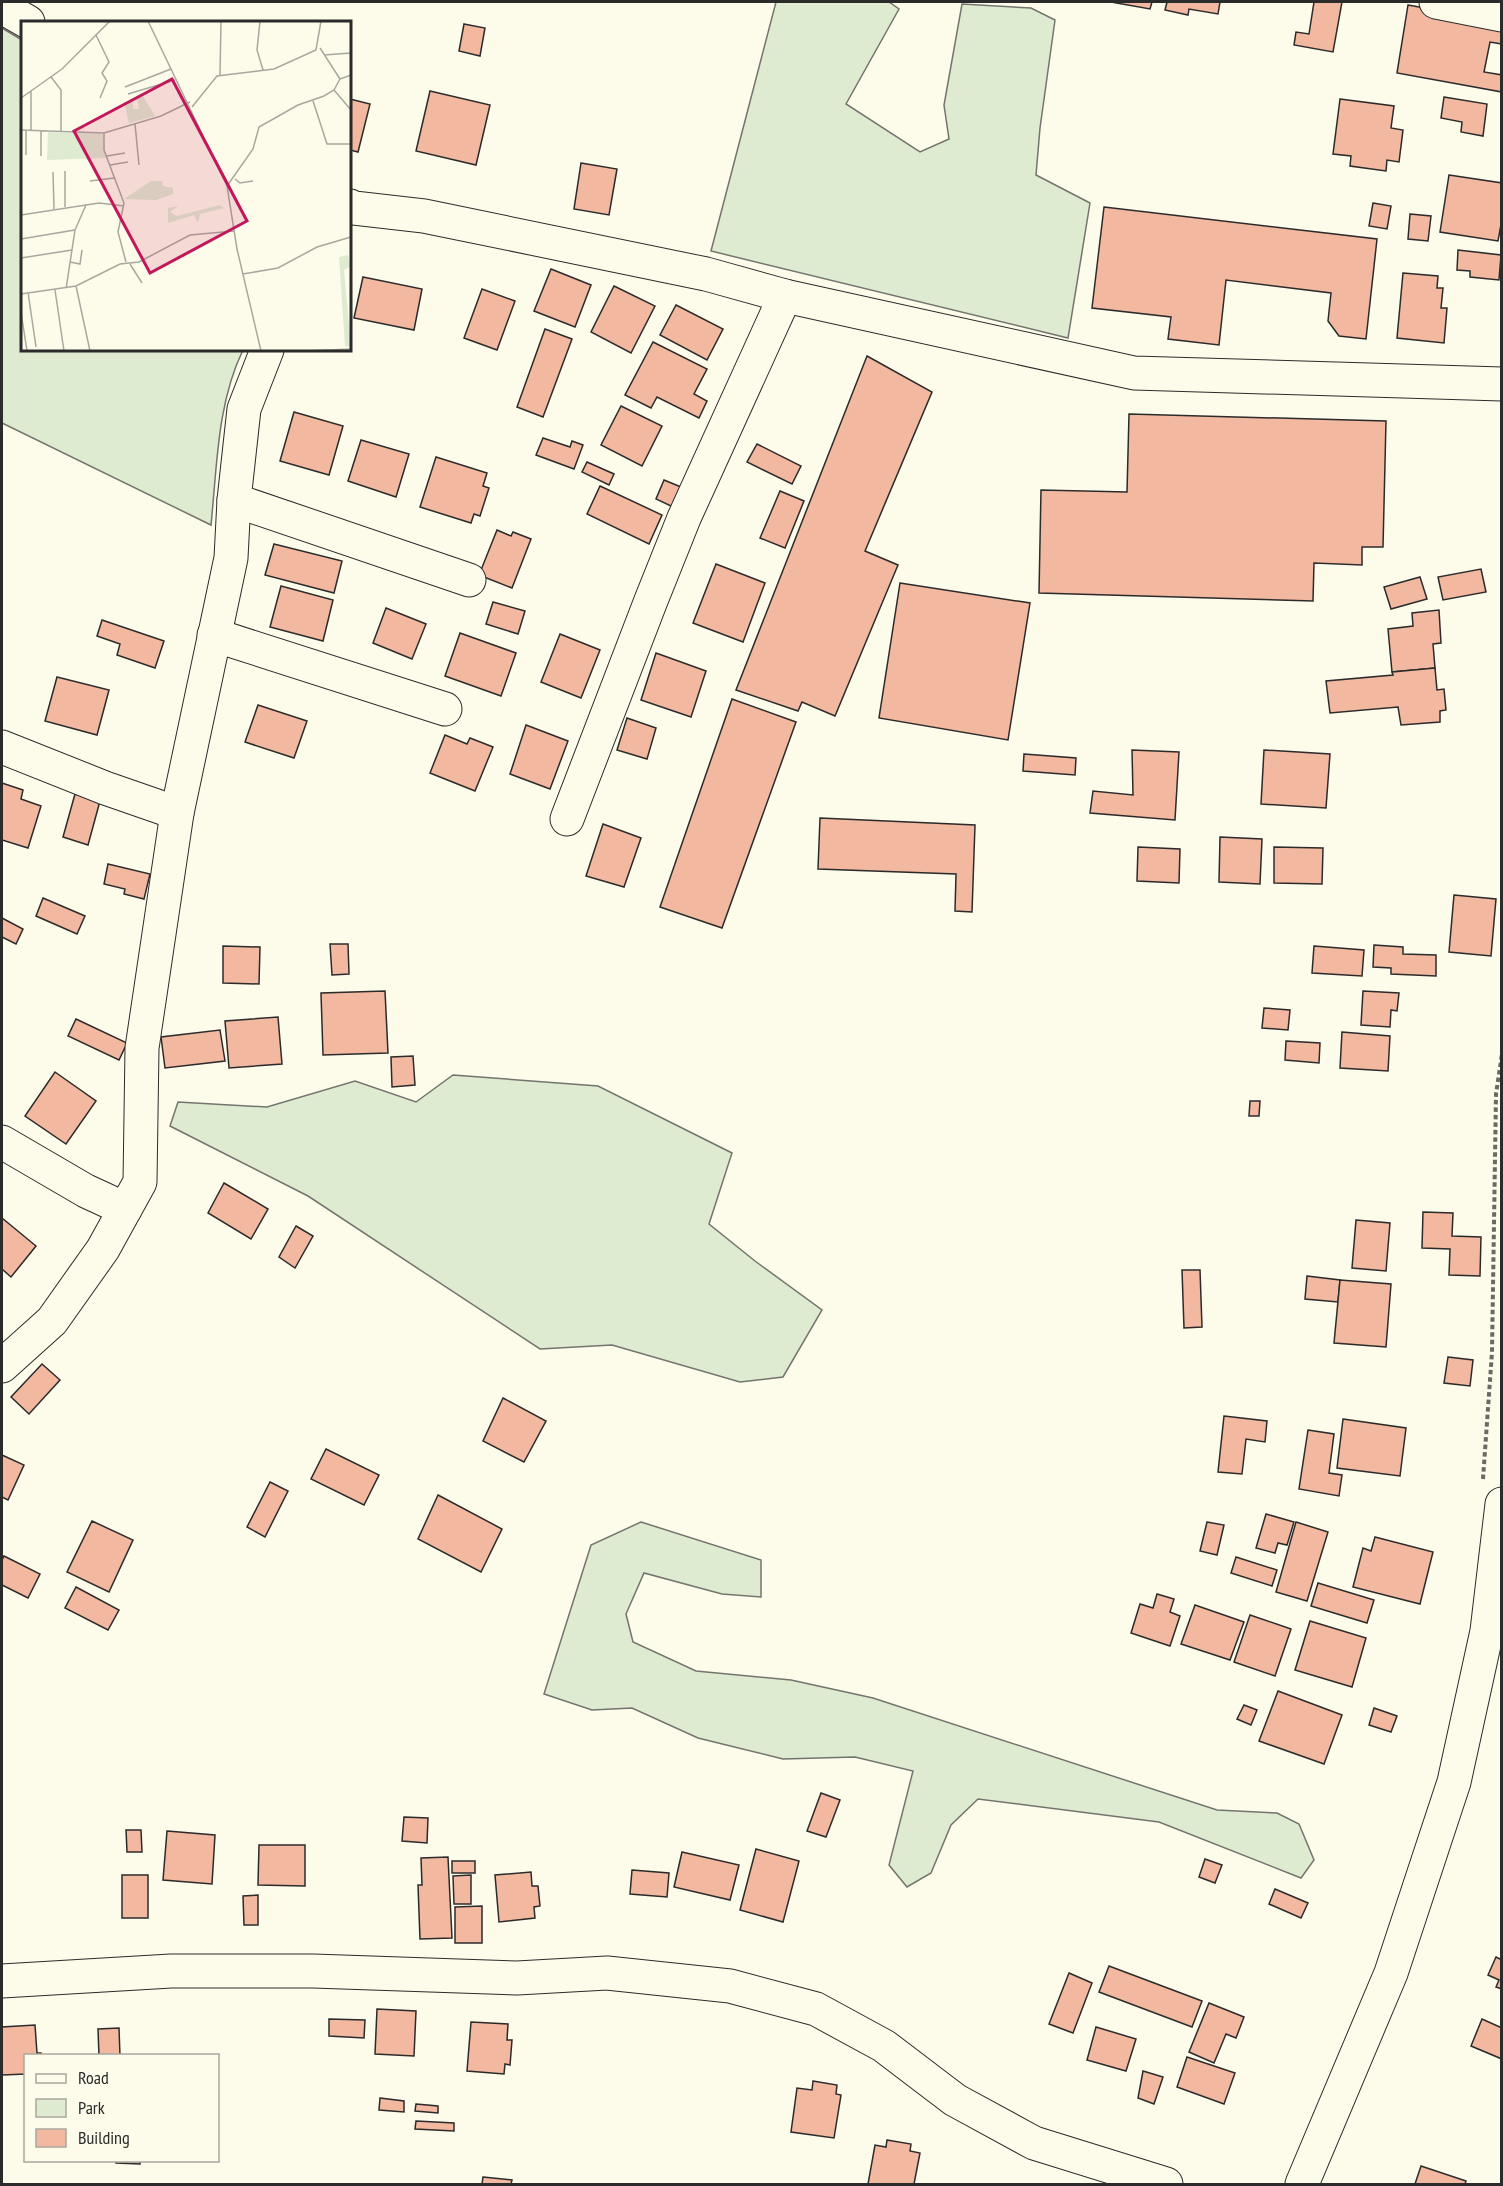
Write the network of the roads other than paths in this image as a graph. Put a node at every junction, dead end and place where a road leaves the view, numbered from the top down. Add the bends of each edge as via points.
1 (1436, 2) edge
2 (2, 8) edge
3 (1502, 15) edge
4 (25, 21) edge
5 (351, 210) edge
6 (785, 296) junction
7 (267, 351) edge
8 (1502, 384) edge
9 (234, 500) junction
10 (469, 580) dead end
11 (214, 635) junction
12 (445, 710) dead end
13 (2, 747) edge
14 (177, 813) junction
15 (567, 819) dead end
16 (2, 1142) edge
17 (125, 1209) junction
18 (2, 1366) edge
19 (1492, 1492) edge
20 (1494, 1629) edge
21 (2, 1981) edge
22 (1166, 2184) edge
23 (1302, 2184) edge

1 - 3 street
2 - 4 street
5 - 6 street via 424,216 694,271
6 - 8 street via 1134,374
6 - 15 street via 684,518
7 - 9 street via 244,409
9 - 10 street
9 - 11 street via 231,558
11 - 12 street
11 - 14 street
13 - 14 street
14 - 17 street via 142,1048 140,1182
16 - 17 street
17 - 18 street via 103,1249 52,1321
19 - 20 street
20 - 23 street via 1454,1782 1391,1973
21 - 22 street via 171,1971 517,1978 607,1973 730,1986 816,2009 884,2046 955,2100 1034,2143

